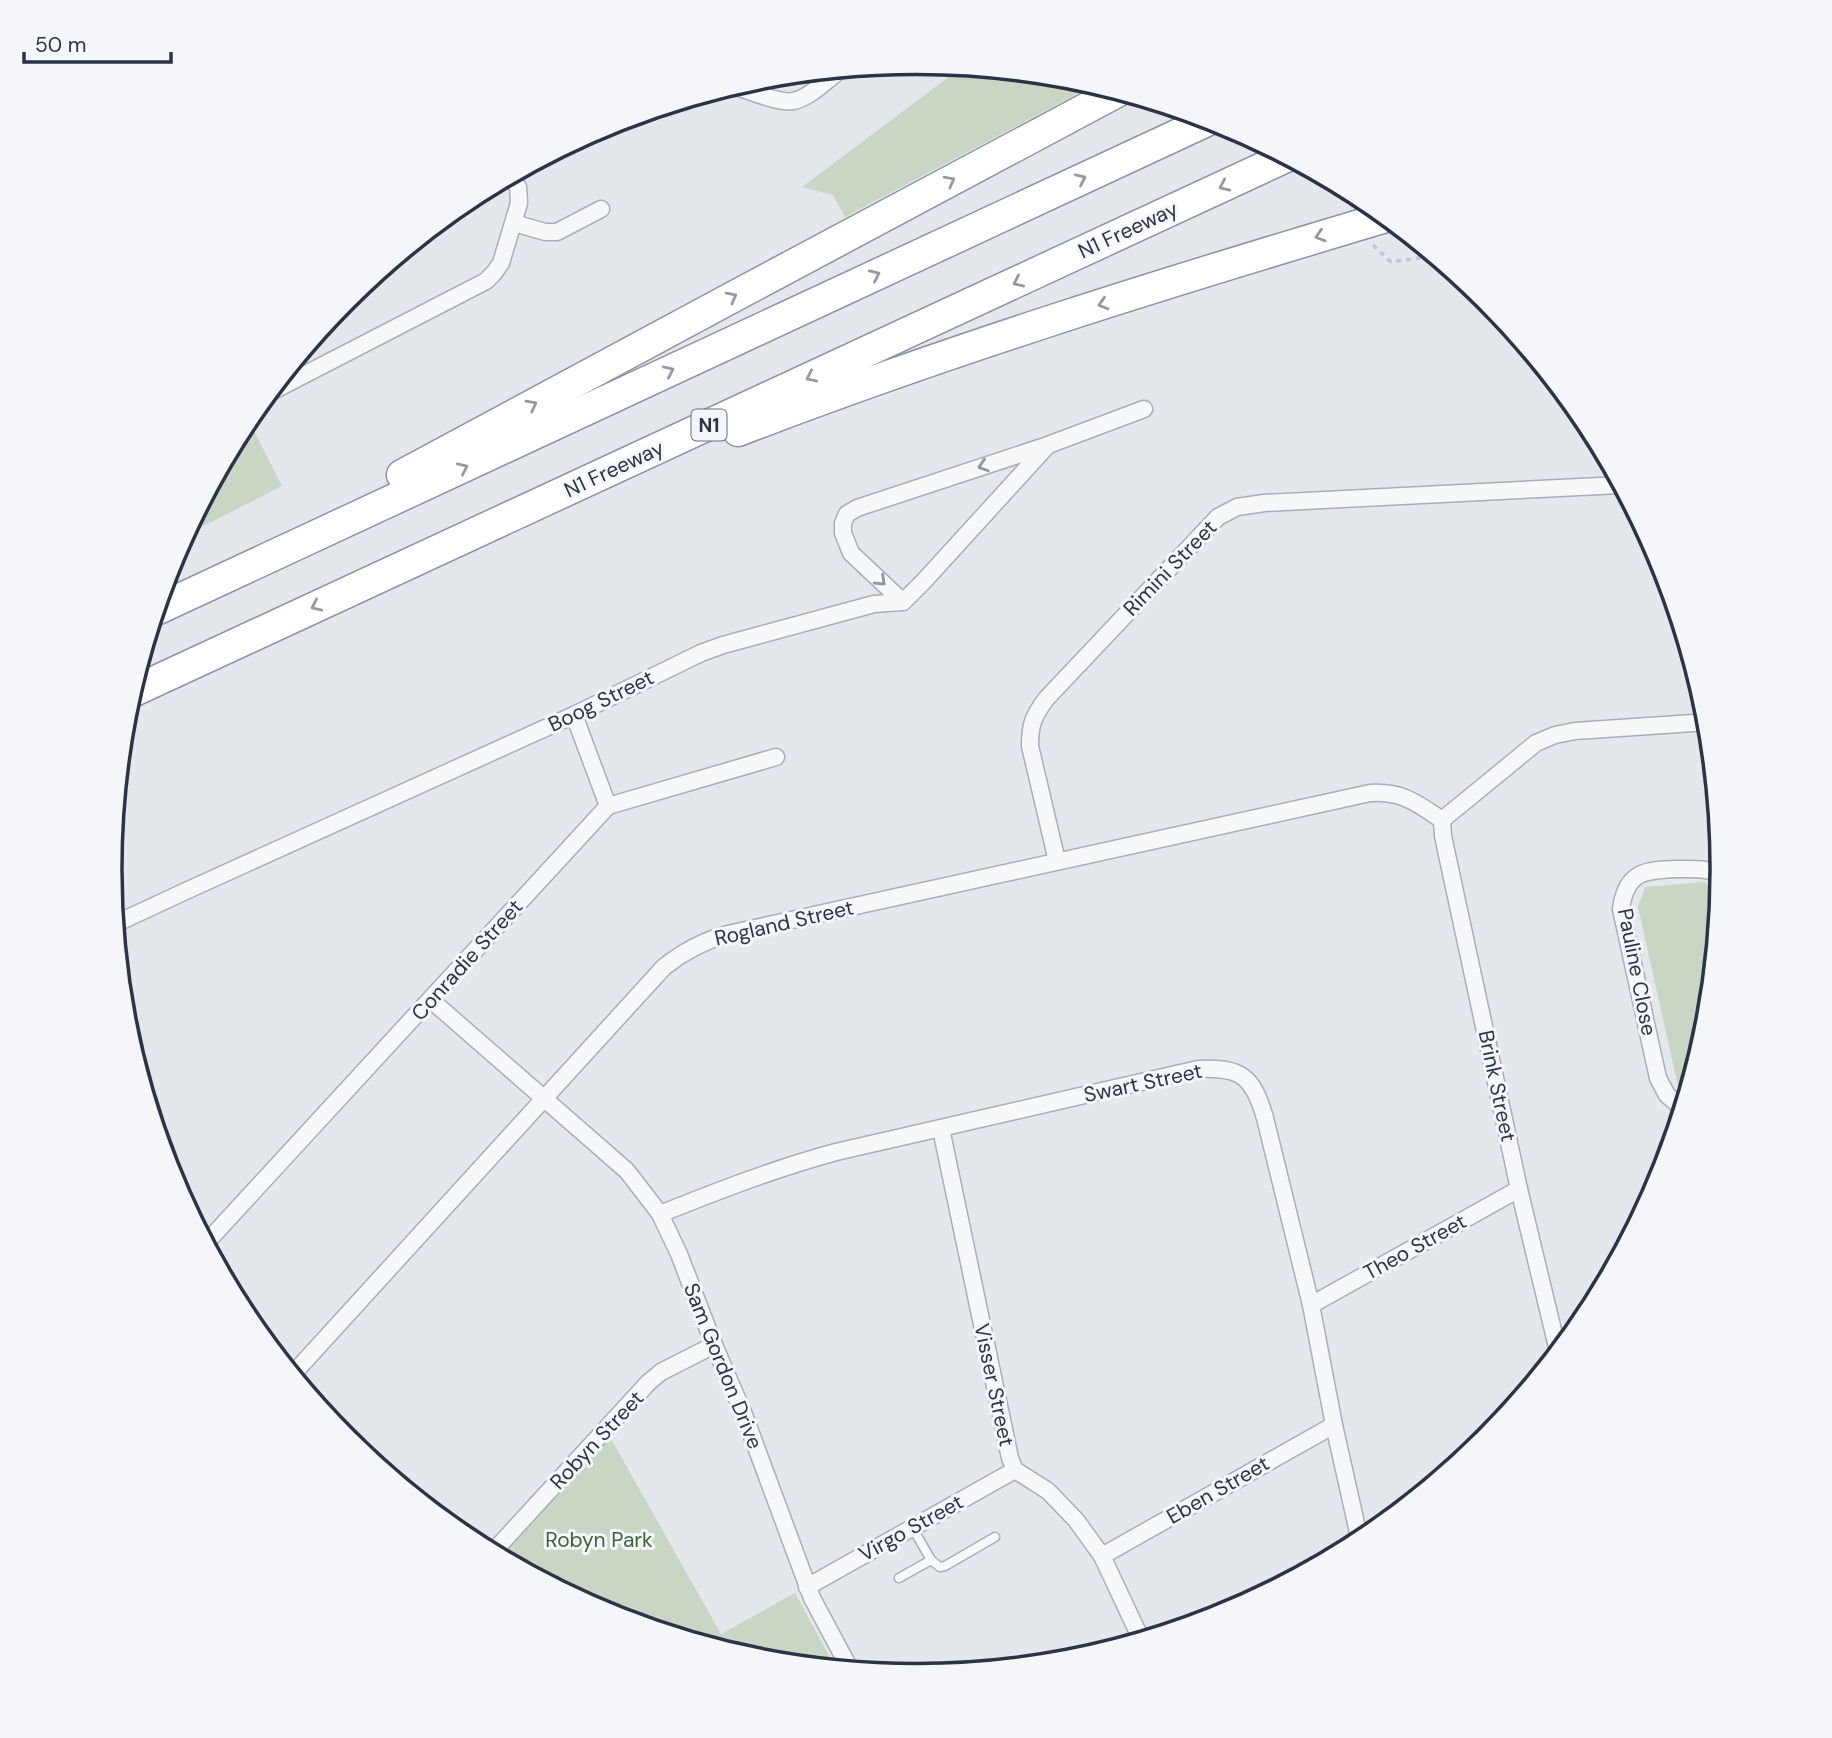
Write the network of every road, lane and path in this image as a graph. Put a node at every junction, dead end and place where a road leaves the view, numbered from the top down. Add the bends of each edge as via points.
1 (826, 81) edge
2 (755, 92) edge
3 (1105, 98) edge
4 (1195, 126) edge
5 (1276, 162) edge
6 (516, 184) edge
7 (601, 209) dead end
8 (1373, 221) edge
9 (514, 223) junction
10 (1355, 226) junction
11 (1422, 258) edge
12 (289, 383) edge
13 (1144, 408) dead end
14 (1048, 444) junction
15 (1610, 485) edge
16 (216, 582) junction
17 (352, 590) junction
18 (903, 602) junction
19 (168, 605) edge
20 (144, 686) edge
21 (574, 716) junction
22 (1696, 723) edge
23 (776, 758) dead end
24 (607, 806) junction
25 (1442, 820) junction
26 (1057, 861) junction
27 (1710, 870) edge
28 (124, 921) edge
29 (431, 1000) junction
30 (543, 1099) junction
31 (1675, 1102) edge
32 (941, 1129) junction
33 (1519, 1189) junction
34 (660, 1214) junction
35 (213, 1236) edge
36 (1311, 1305) junction
37 (1555, 1339) edge
38 (714, 1345) junction
39 (299, 1368) edge
40 (1334, 1425) junction
41 (1016, 1470) junction
42 (912, 1527) junction
43 (1357, 1529) edge
44 (995, 1538) dead end
45 (500, 1544) edge
46 (1102, 1556) junction
47 (931, 1560) junction
48 (899, 1578) dead end
49 (807, 1587) junction
50 (1137, 1631) edge
51 (845, 1659) edge

1 - 2 street via 793,101
16 -> 3 highway via 370,493
16 -> 4 highway
5 -> 17 highway, N1 Freeway / N1
6 - 9 street via 520,195
7 - 9 street via 557,232
8 - 10 highway
9 - 12 street via 501,263 486,281
10 - 11 path via 1391,262
10 -> 17 highway via 1091,307 839,392
13 - 14 street
14 - 18 street
14 -> 18 street via 847,513 843,533 851,553
15 - 26 street, Rimini Street via 1264,503 1237,507 1218,517 1035,714 1030,746
16 - 19 highway
17 -> 20 highway, N1 Freeway / N1
18 - 21 street, Boog Street via 874,604 723,645
21 - 24 street
21 - 28 street, Boog Street
22 - 25 street via 1555,735 1536,743
23 - 24 street
24 - 29 street, Conradie Street
25 - 26 street, Rogland Street via 1395,793 1370,793
25 - 33 street, Brink Street
26 - 30 street, Rogland Street via 696,945 664,967
27 - 31 street, Pauline Close via 1652,870 1637,875 1623,895 1621,909 1658,1078
29 - 30 street, Sam Gordon Drive
29 - 35 street, Conradie Street
30 - 34 street, Sam Gordon Drive via 627,1171
30 - 39 street, Rogland Street
32 - 34 street, Swart Street via 790,1165
32 - 36 street, Swart Street via 1198,1069 1236,1073 1250,1083 1260,1099
32 - 41 street, Visser Street
33 - 36 street, Theo Street
33 - 37 street, Brink Street
34 - 38 street, Sam Gordon Drive
36 - 40 street, Swart Street
38 - 45 street, Robyn Street via 649,1383
38 - 49 street, Sam Gordon Drive
40 - 43 street, Swart Street
40 - 46 street, Eben Street
41 - 42 street, Virgo Street
41 - 46 street, Visser Street via 1048,1491
42 - 47 lane
42 - 49 street, Virgo Street
44 - 47 lane via 945,1566
46 - 50 street, Visser Street
47 - 48 lane
49 - 51 street, Sam Gordon Drive

